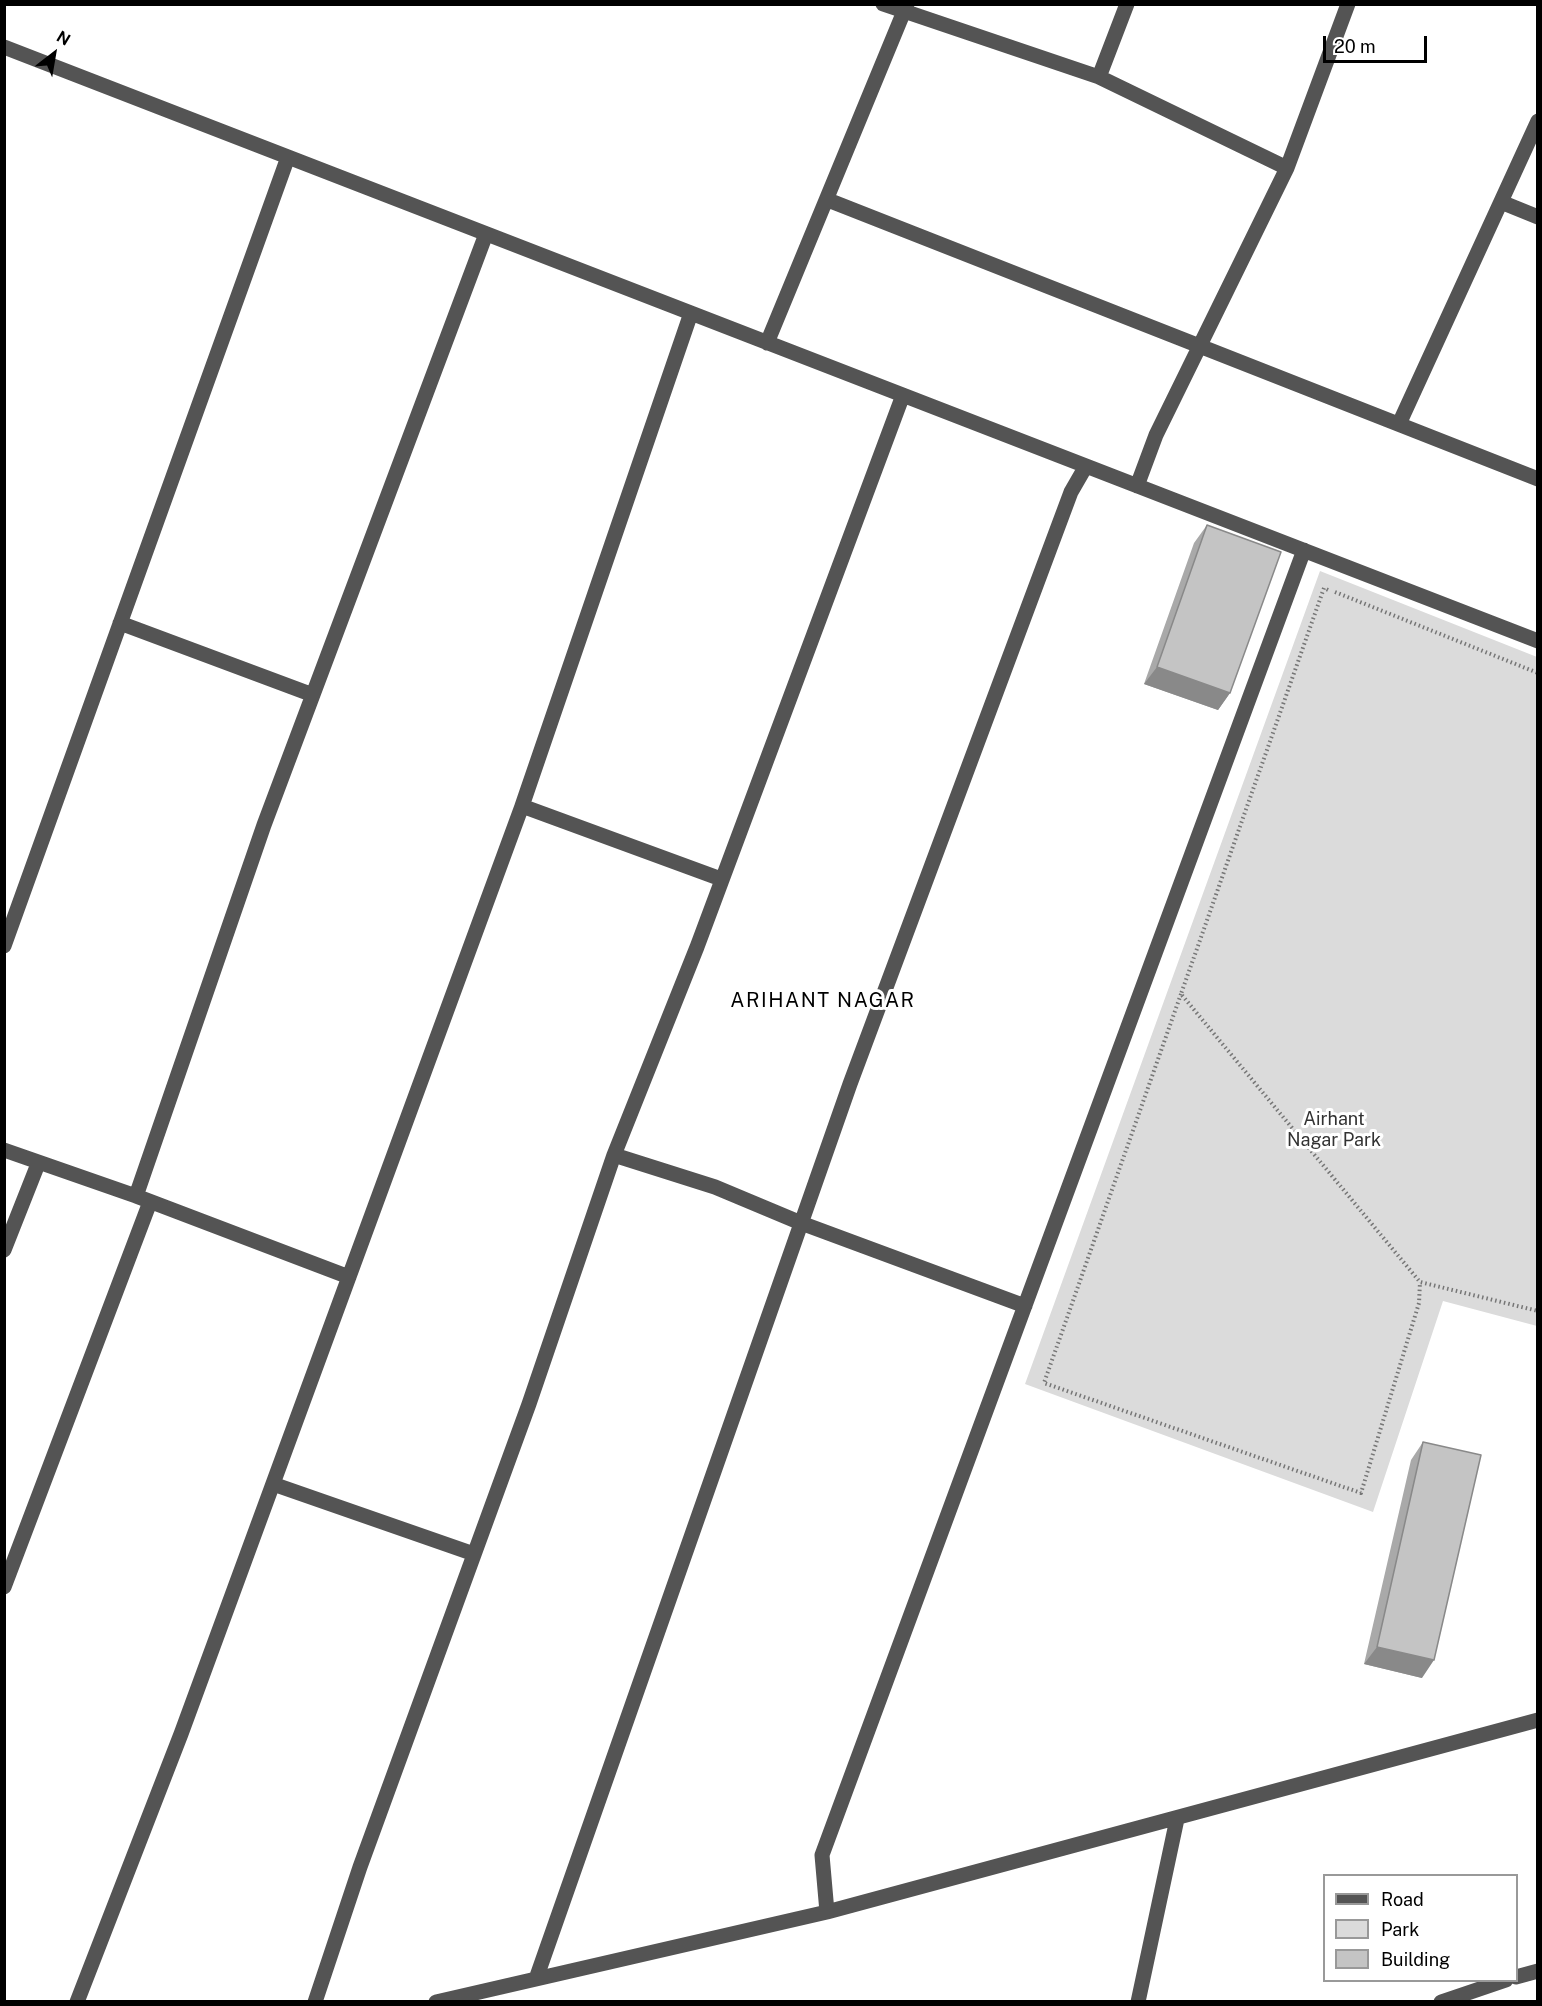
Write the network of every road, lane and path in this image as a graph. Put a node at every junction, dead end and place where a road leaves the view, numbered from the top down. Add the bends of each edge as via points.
1 (884, 4) edge
2 (1127, 4) edge
3 (1348, 4) edge
4 (905, 8) edge
5 (4, 47) edge
6 (1099, 77) junction
7 (1538, 121) edge
8 (288, 157) junction
9 (1287, 168) junction
10 (828, 200) junction
11 (1501, 202) junction
12 (1538, 217) edge
13 (486, 234) junction
14 (691, 313) junction
15 (767, 343) junction
16 (1200, 347) junction
17 (903, 395) junction
18 (1399, 424) junction
19 (1086, 466) junction
20 (1538, 479) edge
21 (1137, 486) junction
22 (1304, 550) junction
23 (120, 623) junction
24 (1538, 641) edge
25 (1538, 673) edge
26 (313, 694) junction
27 (522, 806) junction
28 (721, 879) junction
29 (4, 946) edge
30 (1181, 994) junction
31 (4, 1150) edge
32 (614, 1155) junction
33 (38, 1164) junction
34 (136, 1196) junction
35 (150, 1202) junction
36 (801, 1223) junction
37 (4, 1250) edge
38 (349, 1277) junction
39 (1420, 1282) junction
40 (1026, 1306) junction
41 (1538, 1311) edge
42 (273, 1484) junction
43 (474, 1554) junction
44 (4, 1587) edge
45 (1538, 1720) edge
46 (1177, 1819) junction
47 (826, 1912) junction
48 (1538, 1971) edge
49 (537, 1976) junction
50 (1518, 1976) edge
51 (1500, 1982) edge
52 (497, 1995) edge
53 (77, 2001) edge
54 (315, 2001) edge
55 (436, 2001) edge
56 (1138, 2001) edge
57 (1441, 2001) edge

1 - 4 street
2 - 6 street
3 - 9 street
4 - 6 street
4 - 10 street
5 - 8 street
6 - 9 street
7 - 11 street
8 - 13 street
8 - 23 street
9 - 16 street
10 - 15 street
10 - 16 street
11 - 12 street
11 - 18 street
13 - 14 street
13 - 26 street
14 - 15 street
14 - 27 street
15 - 17 street
16 - 18 street
16 - 21 street via 1156,435
17 - 19 street
17 - 28 street
18 - 20 street
19 - 21 street
19 - 36 street via 1067,503
21 - 22 street
22 - 24 street
22 - 40 street
23 - 26 street
23 - 29 street
25 - 30 path via 1324,588
26 - 34 street
27 - 28 street
27 - 38 street
28 - 32 street
30 - 39 path
30 - 39 path via 1044,1383 1360,1493 1419,1303
31 - 33 street
32 - 36 street via 715,1187
32 - 43 street
33 - 34 street
33 - 37 street
34 - 35 street
35 - 38 street
35 - 44 street
36 - 40 street
36 - 49 street
38 - 42 street
39 - 41 path
40 - 47 street via 822,1855
42 - 43 street
42 - 53 street
43 - 54 street
45 - 46 street
46 - 47 street
46 - 56 street
47 - 49 street
48 - 50 street
49 - 52 street
51 - 57 street
52 - 55 street

